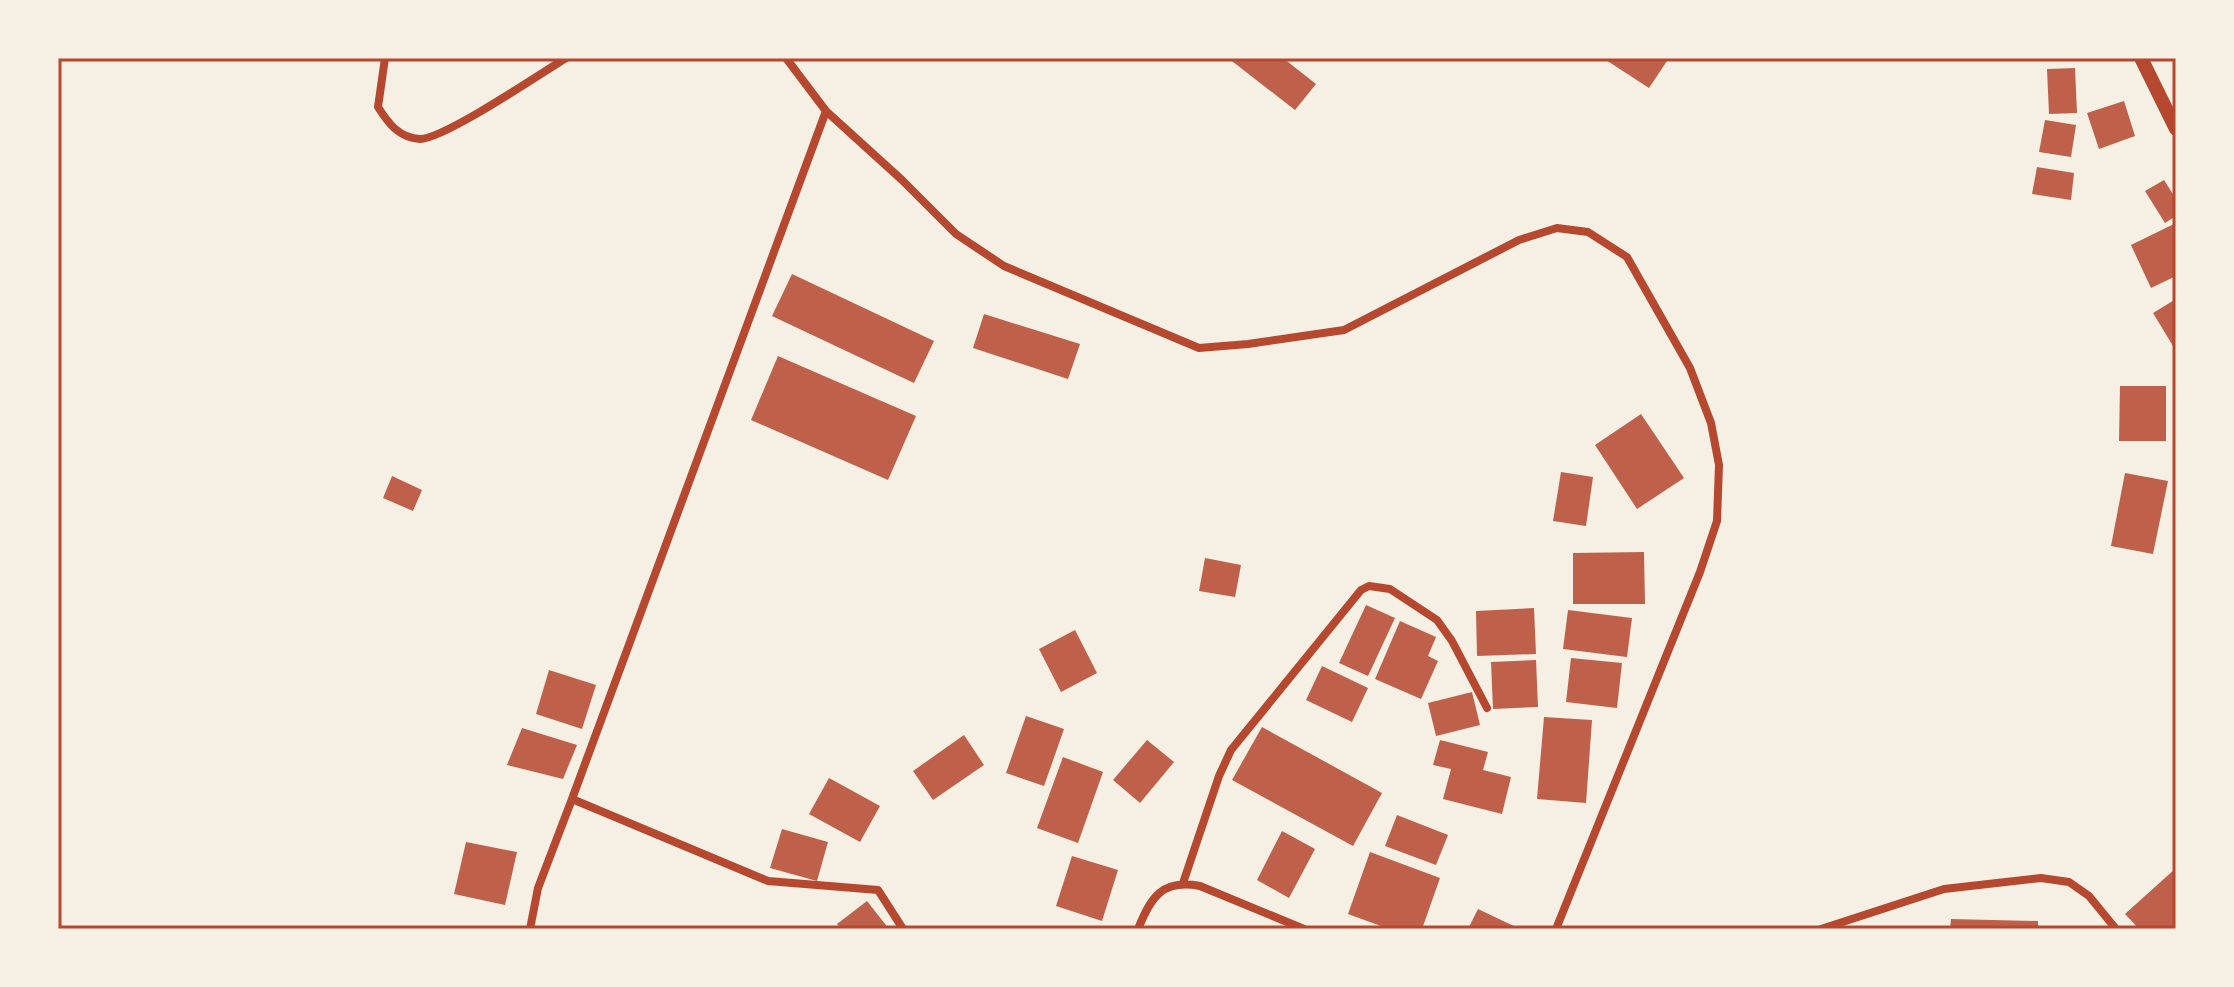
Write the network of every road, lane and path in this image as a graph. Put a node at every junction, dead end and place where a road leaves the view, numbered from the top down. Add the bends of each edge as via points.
1 (385, 58) edge
2 (566, 58) edge
3 (786, 58) edge
4 (2141, 58) edge
5 (826, 111) junction
6 (2176, 129) edge
7 (1487, 708) dead end
8 (572, 799) junction
9 (1183, 883) junction
10 (530, 929) edge
11 (903, 929) edge
12 (1138, 929) edge
13 (1304, 929) edge
14 (1556, 929) edge
15 (1821, 929) edge
16 (2116, 929) edge

1 - 2 street via 378,107 405,136 423,139 445,132
3 - 5 street
4 - 6 street
5 - 8 street
5 - 14 street via 956,234 1004,266 1199,348 1344,330 1519,240 1557,228 1588,232 1627,257 1690,368 1711,423 1719,465 1717,521
7 - 9 street via 1437,620 1390,589 1361,590 1231,750
8 - 10 street via 538,888
8 - 11 street via 768,881 878,890
9 - 12 street via 1163,889 1149,903
9 - 13 street
15 - 16 street via 1944,889 2041,878 2069,882 2089,896

